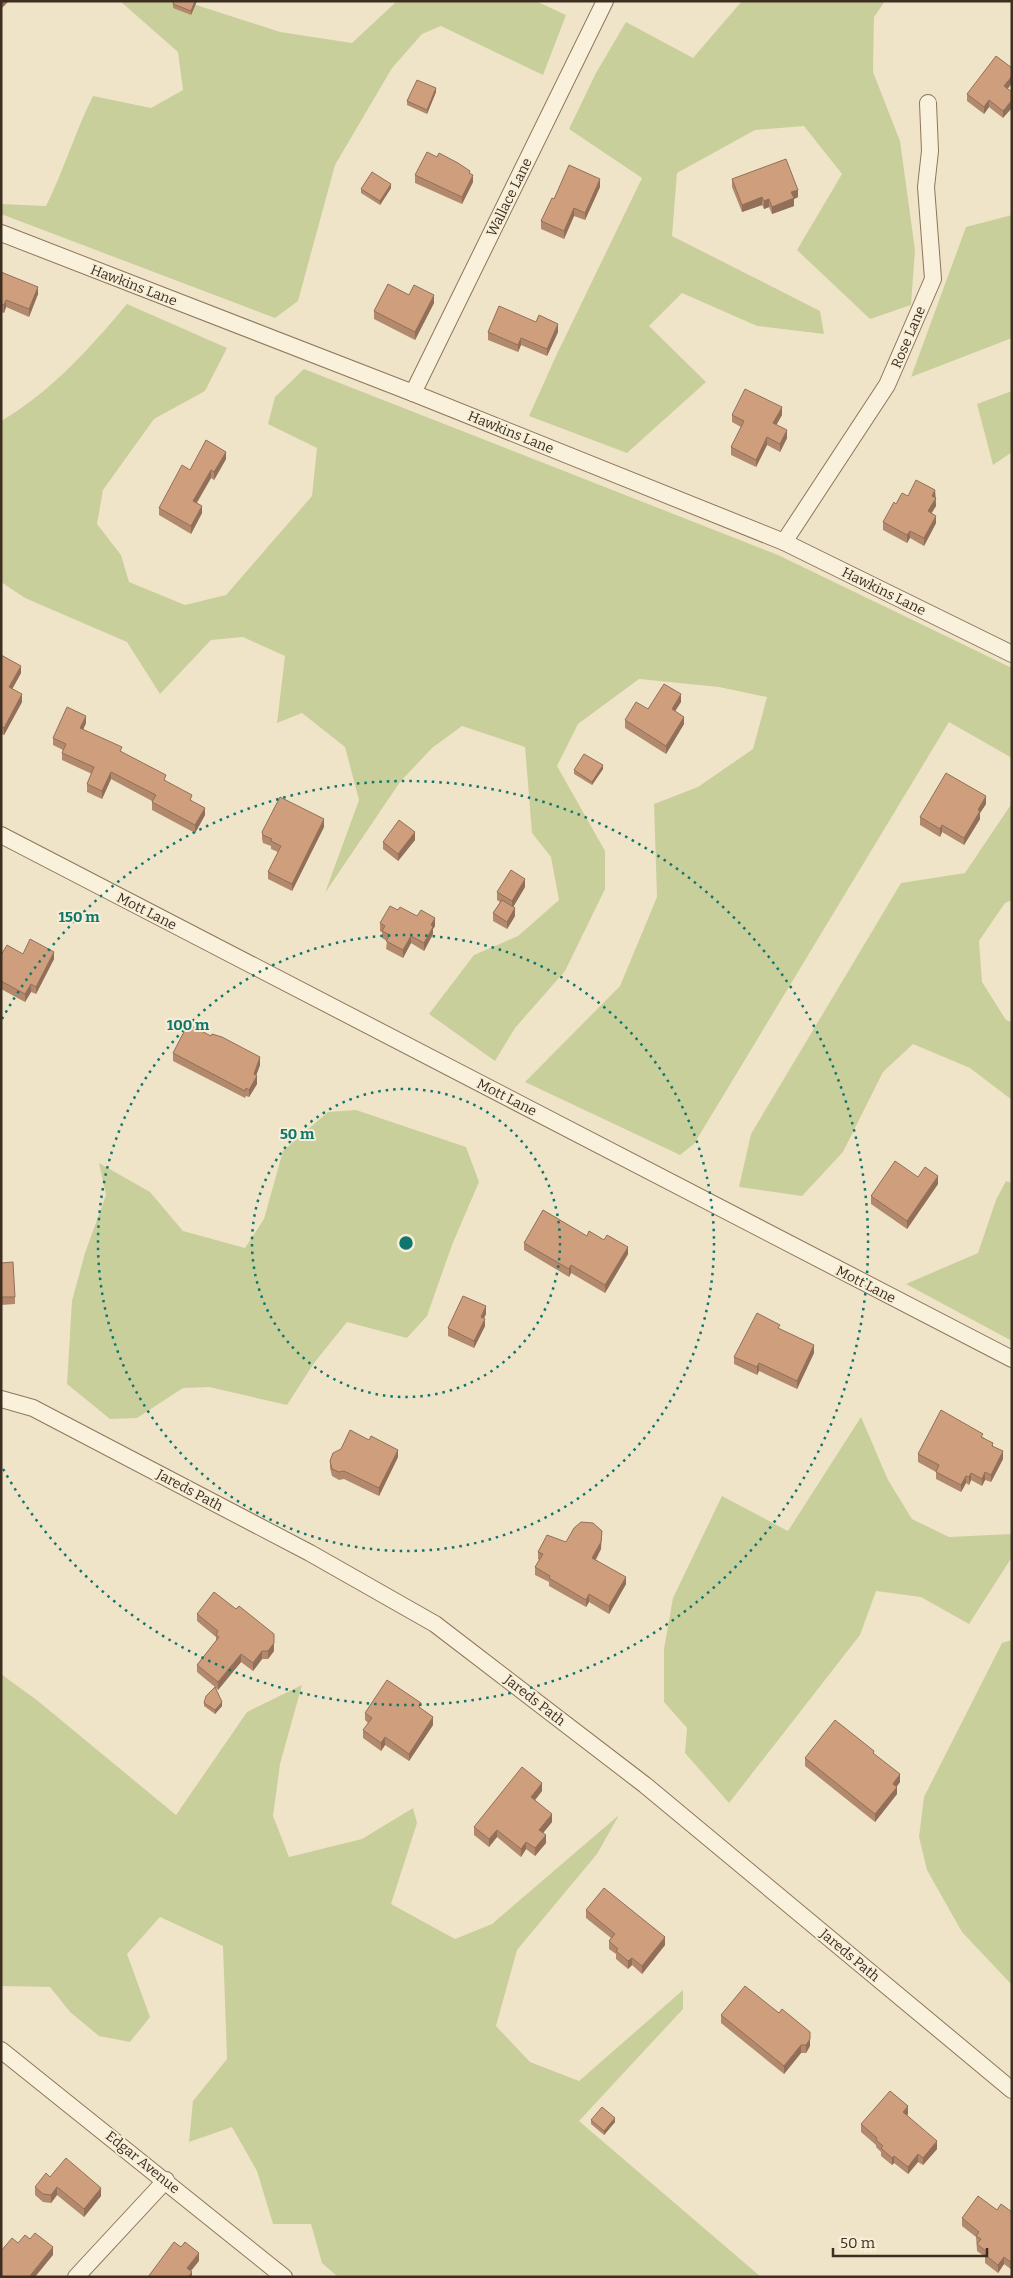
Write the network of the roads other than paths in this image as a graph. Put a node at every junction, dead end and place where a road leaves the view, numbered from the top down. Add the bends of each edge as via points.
1 (605, 1) edge
2 (928, 103) dead end
3 (1, 234) edge
4 (413, 393) junction
5 (784, 542) junction
6 (1012, 654) edge
7 (1, 835) edge
8 (1012, 1359) edge
9 (1, 1399) edge
10 (1, 2050) edge
11 (1012, 2090) edge
12 (166, 2180) junction
13 (76, 2277) edge
14 (284, 2277) edge

1 - 4 street, Wallace Lane
2 - 5 street, Rose Lane via 930,151 926,188 933,279 887,385
3 - 4 street, Hawkins Lane
4 - 5 street, Hawkins Lane
5 - 6 street, Hawkins Lane
7 - 8 street, Mott Lane
9 - 11 street, Jareds Path via 33,1408 310,1553 435,1624 645,1785
10 - 12 street, Edgar Avenue
12 - 13 street
12 - 14 street, Edgar Avenue

